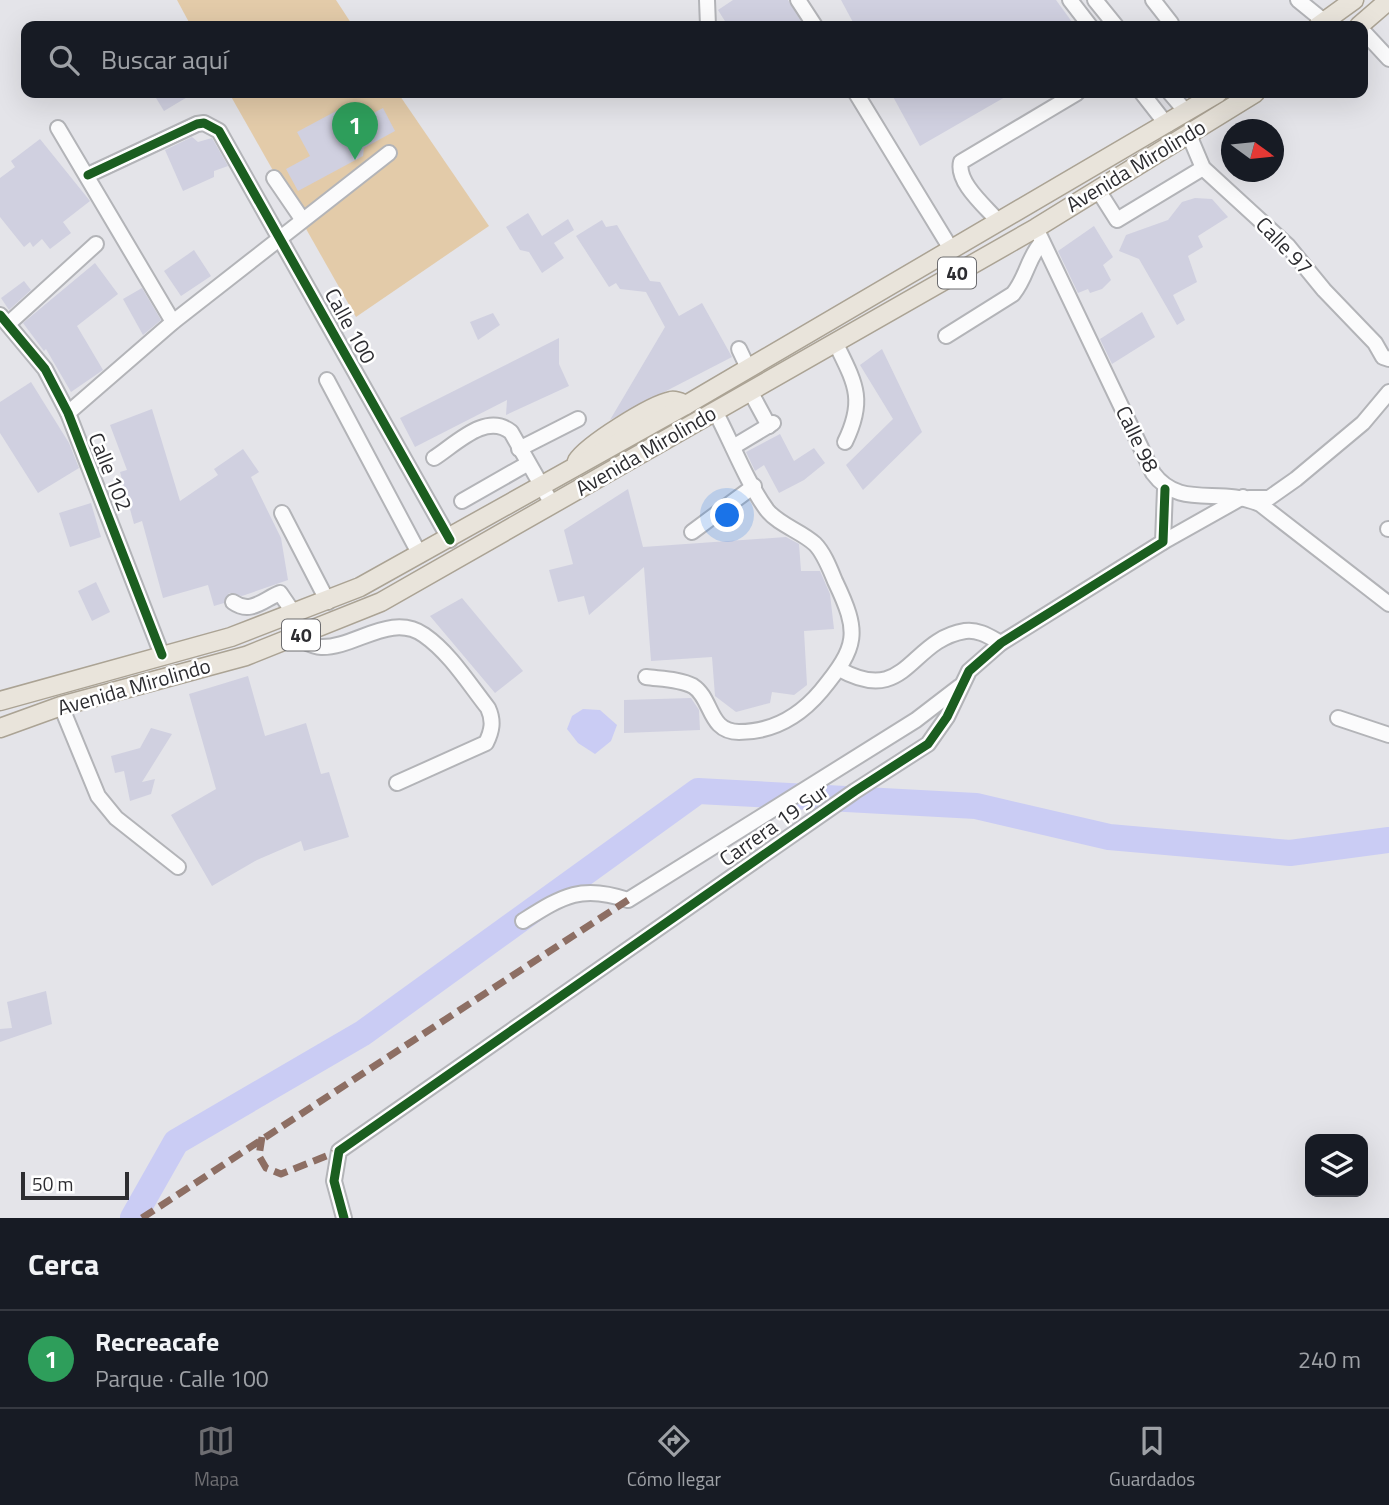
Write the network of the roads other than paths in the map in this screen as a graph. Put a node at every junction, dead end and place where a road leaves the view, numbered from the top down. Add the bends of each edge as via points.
1 (707, 0) edge
2 (799, 0) edge
3 (1070, 0) edge
4 (1095, 0) edge
5 (1153, 0) edge
6 (1298, 0) edge
7 (1354, 0) edge
8 (1389, 0) edge
9 (708, 21) edge
10 (812, 21) edge
11 (1086, 21) edge
12 (1112, 21) edge
13 (1169, 21) edge
14 (1318, 21) edge
15 (1325, 21) edge
16 (1365, 21) edge
17 (1368, 36) edge
18 (1385, 55) edge
19 (859, 98) edge
20 (1069, 98) edge
21 (1146, 98) edge
22 (1174, 98) edge
23 (1210, 98) edge
24 (1247, 98) edge
25 (1187, 113) junction
26 (1167, 125) junction
27 (58, 128) dead end
28 (1189, 135) junction
29 (389, 153) dead end
30 (1203, 168) junction
31 (88, 175) junction
32 (274, 178) dead end
33 (1098, 190) junction
34 (302, 219) junction
35 (998, 221) junction
36 (1039, 235) junction
37 (280, 237) junction
38 (96, 244) dead end
39 (951, 249) junction
40 (4, 319) edge
41 (173, 322) junction
42 (946, 336) dead end
43 (835, 342) junction
44 (739, 349) dead end
45 (1386, 358) edge
46 (748, 368) junction
47 (327, 380) dead end
48 (750, 391) junction
49 (1389, 392) edge
50 (715, 411) junction
51 (68, 413) junction
52 (578, 419) dead end
53 (845, 442) dead end
54 (733, 447) junction
55 (519, 449) junction
56 (434, 458) dead end
57 (527, 464) junction
58 (571, 470) junction
59 (754, 486) junction
60 (541, 487) junction
61 (580, 488) junction
62 (1165, 489) junction
63 (1244, 498) junction
64 (462, 501) dead end
65 (552, 504) junction
66 (282, 513) dead end
67 (692, 532) dead end
68 (450, 540) junction
69 (1163, 542) junction
70 (467, 552) junction
71 (420, 555) junction
72 (233, 602) dead end
73 (328, 602) junction
74 (1389, 604) edge
75 (295, 615) junction
76 (296, 638) junction
77 (1001, 643) junction
78 (162, 655) junction
79 (839, 669) junction
80 (646, 677) dead end
81 (960, 686) junction
82 (0, 701) edge
83 (61, 706) junction
84 (1338, 718) dead end
85 (0, 728) edge
86 (1389, 735) edge
87 (397, 783) dead end
88 (178, 867) dead end
89 (523, 921) dead end
90 (344, 1218) edge

1 - 9 street
2 - 10 street
3 - 11 street
4 - 12 street
5 - 13 street
6 - 14 street
7 - 15 main road
8 - 16 main road
17 - 18 street
19 - 39 street
20 - 35 street via 961,162 963,179
21 - 26 street
22 - 25 street
23 - 25 main road, Avenida Mirolindo / 40
24 - 28 main road, Avenida Mirolindo / 40
25 - 26 main road, Avenida Mirolindo / 40
26 - 35 main road, Avenida Mirolindo / 40
27 - 31 street
28 - 30 street, Calle 97
28 - 33 main road, Avenida Mirolindo / 40
29 - 34 street
30 - 33 street via 1117,220
30 - 45 street, Calle 97 via 1288,246
31 - 37 street, Calle 100 via 204,123 219,131
31 - 41 street
32 - 34 street
33 - 36 main road, Avenida Mirolindo / 40
34 - 37 street
35 - 39 main road, Avenida Mirolindo / 40
36 - 42 street via 1021,285 1013,294
36 - 43 main road, Avenida Mirolindo / 40
36 - 62 street, Calle 98 via 1153,473
37 - 41 street
37 - 68 street, Calle 100
38 - 40 street
39 - 46 main road, Avenida Mirolindo / 40
40 - 51 street, Calle 102 via 45,369
41 - 51 street
43 - 48 main road, Avenida Mirolindo / 40
43 - 53 street via 859,396 856,419
44 - 46 street
46 - 58 main road, Avenida Mirolindo / 40 via 686,405 678,401 663,404 606,436 580,455
47 - 71 street
48 - 50 main road, Avenida Mirolindo / 40
48 - 54 street via 771,424
49 - 63 street via 1363,424 1296,479 1269,498
50 - 54 street
50 - 61 main road, Avenida Mirolindo / 40
51 - 78 street, Calle 102
52 - 55 street
54 - 59 street
55 - 56 street via 502,425 484,425
55 - 57 street
57 - 60 street
57 - 64 street
58 - 60 main road, Avenida Mirolindo / 40
58 - 61 main road
59 - 67 street
59 - 79 street via 775,518 816,545 852,616 851,641
60 - 65 street
60 - 68 main road, Avenida Mirolindo / 40
61 - 65 main road, Avenida Mirolindo / 40
61 - 70 main road via 543,520 489,549
62 - 63 street, Calle 98
62 - 69 street
63 - 69 street, Carrera 19 Sur
63 - 74 street, Calle 98 via 1260,504
65 - 70 main road, Avenida Mirolindo / 40
66 - 73 street
68 - 71 main road, Avenida Mirolindo / 40
69 - 77 street, Carrera 19 Sur
70 - 76 main road, Avenida Mirolindo / 40 via 381,602
71 - 73 main road, Avenida Mirolindo / 40
72 - 75 street via 259,606 280,593
73 - 75 main road, Avenida Mirolindo / 40
75 - 78 main road, Avenida Mirolindo / 40
76 - 83 main road, Avenida Mirolindo / 40
76 - 87 street via 319,648 409,627 442,650 488,708 492,732 486,743
77 - 79 street via 964,631 942,641 887,681 855,678
77 - 81 street, Carrera 19 Sur via 969,671
78 - 82 main road, Avenida Mirolindo / 40
79 - 80 street via 794,717 767,729 736,732 714,721 700,692 691,685
81 - 89 street, Carrera 19 Sur via 916,720 628,900 583,891 562,897
81 - 90 street, Carrera 19 Sur via 947,717 928,744 339,1151 334,1181
83 - 85 main road, Avenida Mirolindo / 40
83 - 88 street via 98,796 116,818
84 - 86 street

